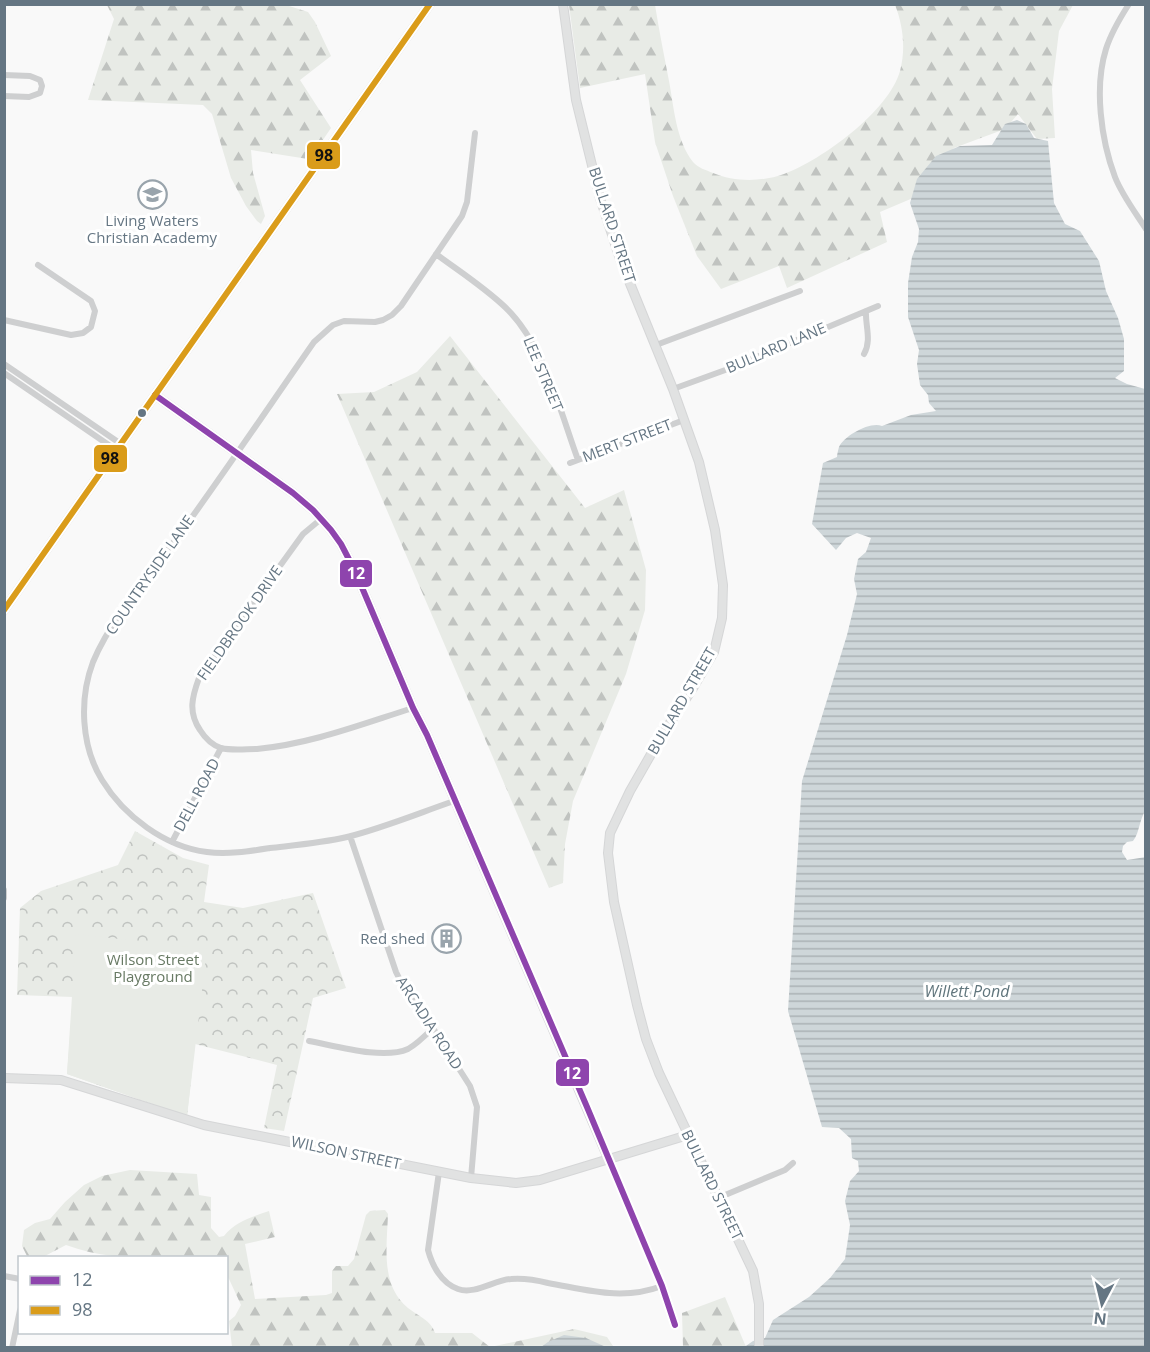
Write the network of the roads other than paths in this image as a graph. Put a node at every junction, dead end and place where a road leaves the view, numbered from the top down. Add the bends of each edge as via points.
1 (430, 4) edge
2 (563, 4) edge
3 (1129, 4) edge
4 (4, 75) edge
5 (4, 96) edge
6 (475, 133) dead end
7 (1146, 229) edge
8 (436, 254) junction
9 (38, 265) dead end
10 (800, 291) dead end
11 (878, 306) dead end
12 (866, 311) junction
13 (4, 320) edge
14 (656, 345) junction
15 (864, 354) dead end
16 (4, 364) edge
17 (4, 373) edge
18 (673, 389) junction
19 (155, 395) junction
20 (684, 420) junction
21 (119, 447) junction
22 (236, 453) junction
23 (578, 460) junction
24 (570, 462) dead end
25 (321, 519) junction
26 (4, 610) edge
27 (413, 708) junction
28 (221, 748) junction
29 (454, 801) junction
30 (350, 836) junction
31 (172, 842) junction
32 (4, 890) edge
33 (4, 898) edge
34 (433, 1028) junction
35 (309, 1041) dead end
36 (4, 1078) edge
37 (687, 1135) junction
38 (608, 1158) junction
39 (793, 1163) dead end
40 (439, 1172) junction
41 (471, 1178) junction
42 (718, 1198) junction
43 (662, 1286) junction
44 (18, 1319) edge
45 (675, 1325) dead end
46 (12, 1347) edge
47 (759, 1347) edge

1 - 19 main road
2 - 14 main road, BULLARD STREET via 576,100 600,198 620,259
3 - 7 street via 1105,50 1101,110 1116,178
4 - 5 street via 37,77 42,86 34,96
6 - 8 street, COUNTRYSIDE LANE via 467,202
8 - 22 street, COUNTRYSIDE LANE via 392,315 375,322 344,321 323,332
8 - 23 street, LEE STREET via 506,308 524,330 544,370
9 - 13 street via 91,301 95,311 91,327 82,333 65,334
10 - 14 street
11 - 12 street, BULLARD LANE
12 - 15 street
12 - 18 street, BULLARD LANE
14 - 18 main road, BULLARD STREET
16 - 21 street
17 - 21 street
18 - 20 main road, BULLARD STREET
19 - 21 main road
19 - 22 main road
20 - 23 street, MERT STREET
20 - 37 main road, BULLARD STREET via 715,530 723,585 722,618 714,652 622,805 610,833 608,853 614,902 646,1039
21 - 26 main road
22 - 25 main road via 293,492
22 - 31 street, COUNTRYSIDE LANE via 108,631 85,692 85,728 98,774 123,808
23 - 24 street, MERT STREET
25 - 27 main road via 348,558
25 - 28 street, FIELDBROOK DRIVE via 303,534 199,678 192,714 204,736
27 - 28 street via 292,744 245,750
27 - 29 main road
28 - 31 street, DELL ROAD
29 - 30 street, COUNTRYSIDE LANE
29 - 38 main road
30 - 31 street, COUNTRYSIDE LANE via 209,853
30 - 34 street, ARCADIA ROAD via 396,972
32 - 33 street
34 - 35 street via 418,1042 398,1052
34 - 41 street, ARCADIA ROAD via 470,1086 477,1107
36 - 40 main road, WILSON STREET via 61,1080 204,1125
37 - 38 main road, WILSON STREET
37 - 42 main road, BULLARD STREET
38 - 41 main road, WILSON STREET via 540,1180 516,1183
38 - 43 street
39 - 42 street
40 - 41 main road, WILSON STREET
40 - 43 street via 428,1250 439,1274 458,1289 470,1291 513,1279 631,1294
42 - 47 main road, BULLARD STREET via 756,1281
43 - 45 street
44 - 46 street

